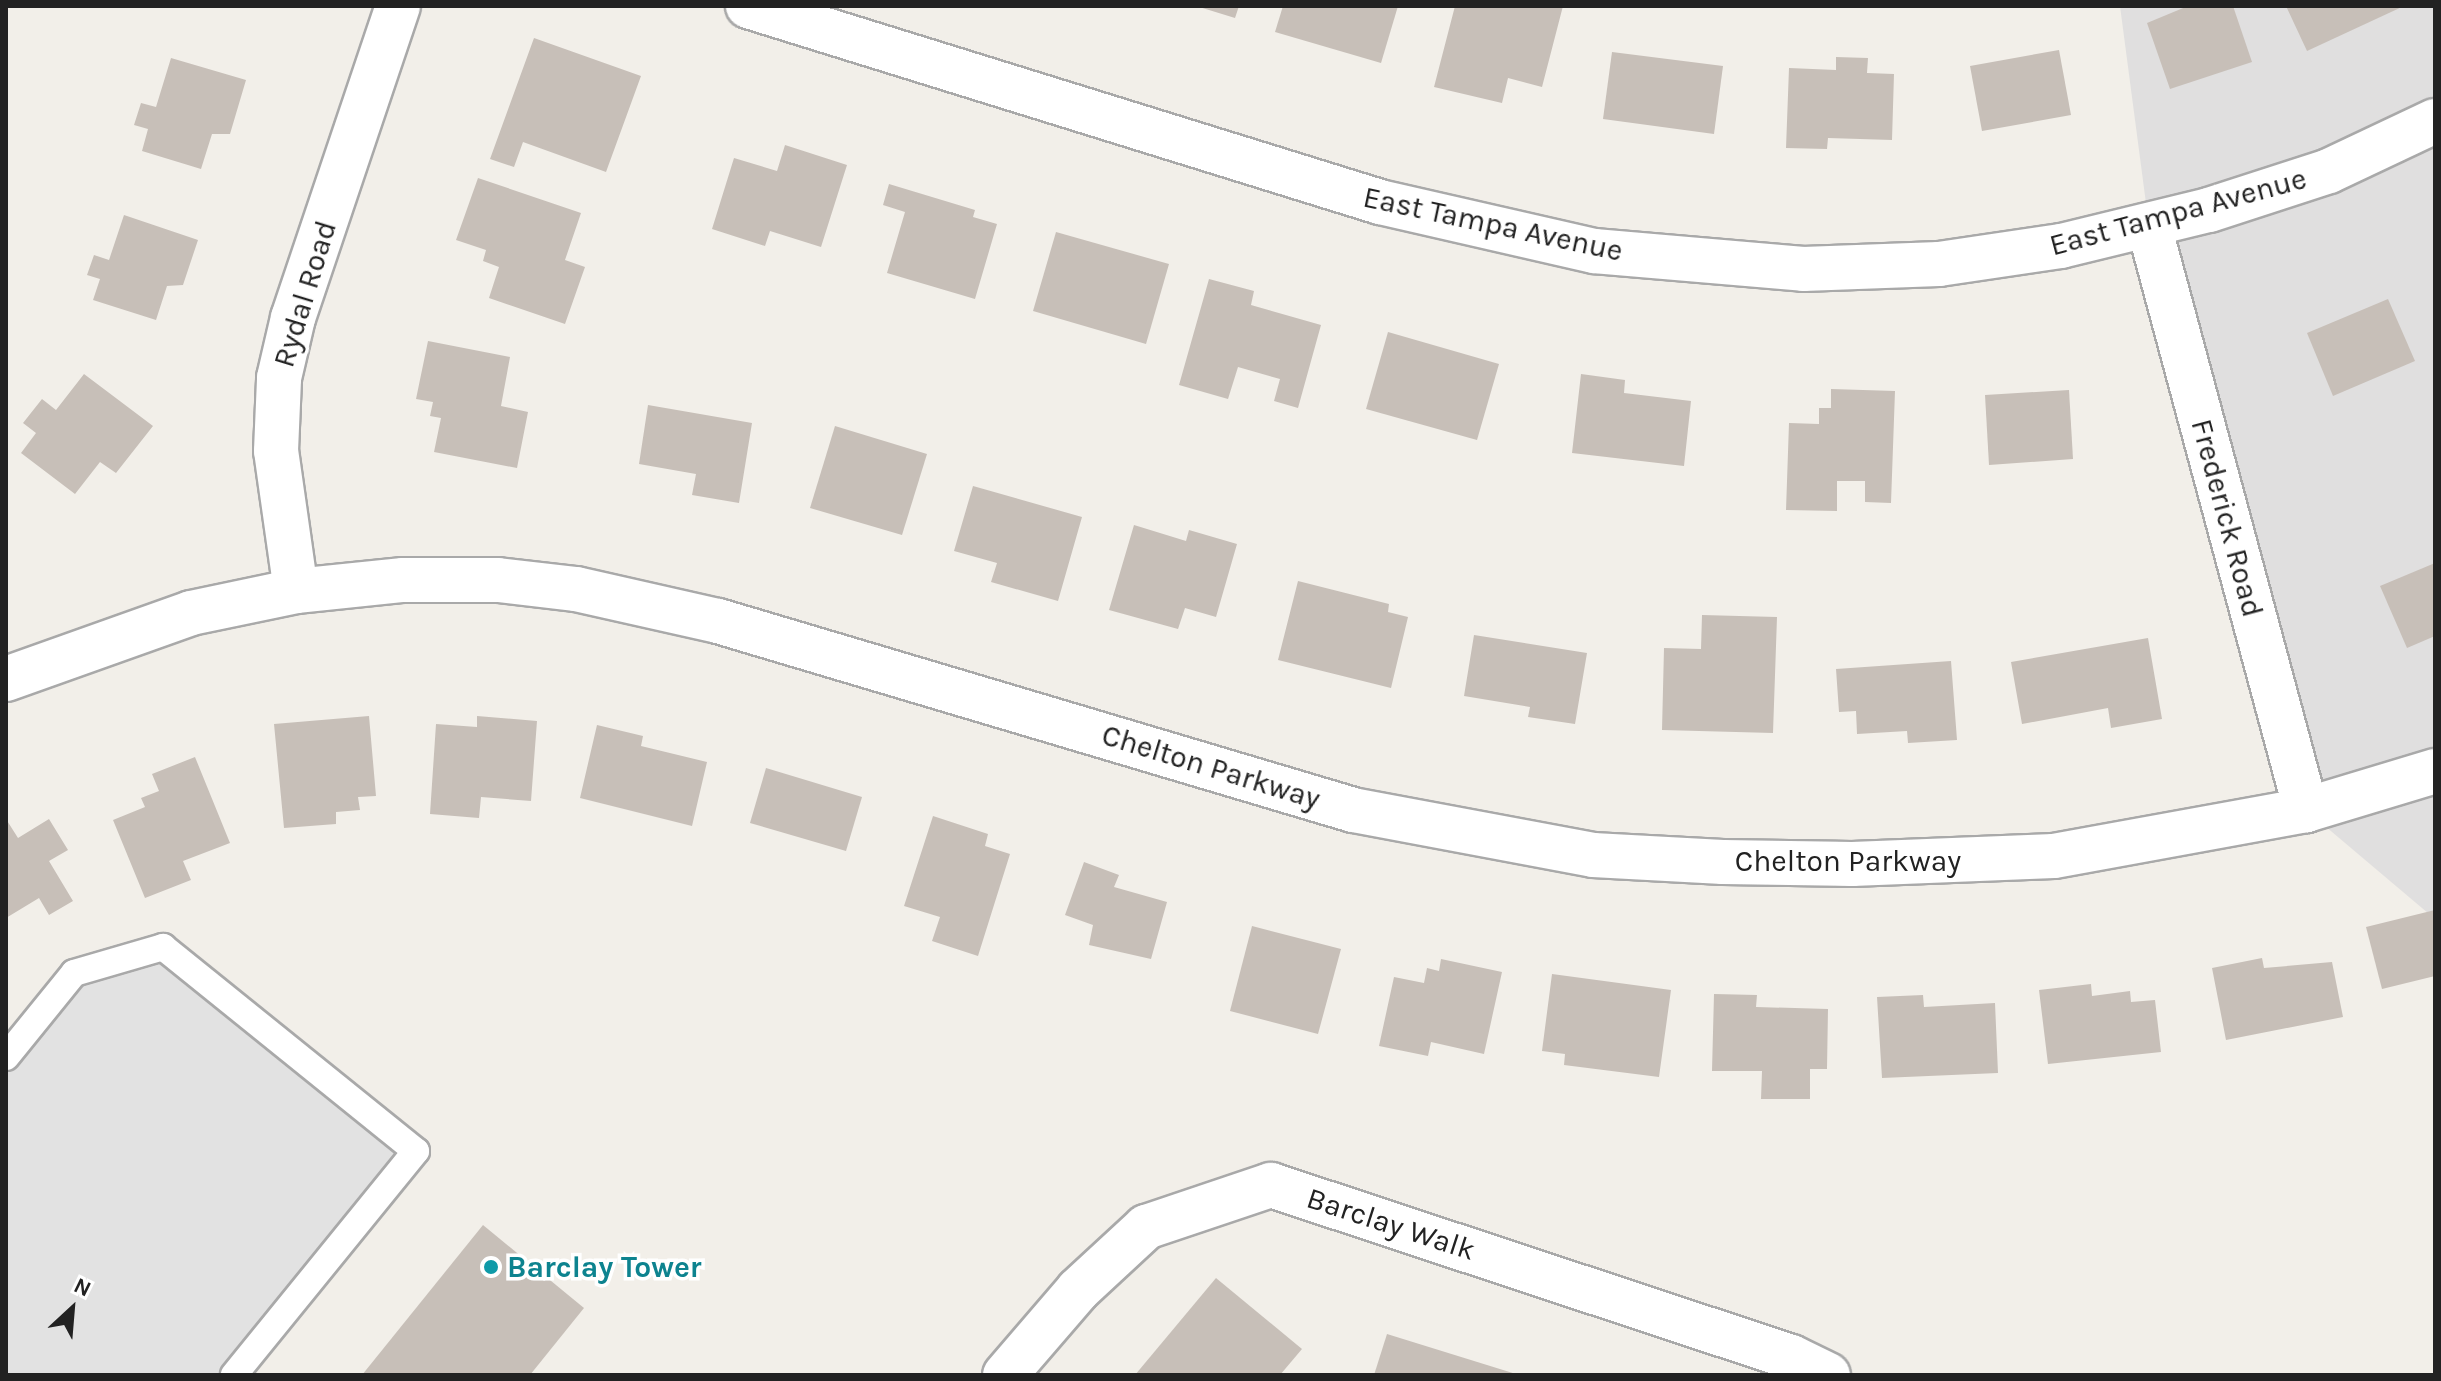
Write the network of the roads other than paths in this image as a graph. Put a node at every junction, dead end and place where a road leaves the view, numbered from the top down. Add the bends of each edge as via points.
1 (398, 6) edge
2 (748, 6) edge
3 (2435, 121) edge
4 (2149, 226) junction
5 (296, 591) junction
6 (6, 679) edge
7 (2435, 771) edge
8 (2306, 810) junction
9 (6, 1057) edge
10 (234, 1375) edge
11 (1005, 1375) edge
12 (1828, 1375) edge

1 - 5 street, Rydal Road via 293,318 279,378 276,451
2 - 4 street, East Tampa Avenue via 1380,202 1594,251 1803,269 1939,264 2061,246
3 - 4 street, East Tampa Avenue via 2329,171
4 - 8 street, Frederick Road
5 - 6 street, Chelton Parkway via 191,613
5 - 8 street, Chelton Parkway via 403,580 498,580 576,589 718,621 1353,810 1593,855 1723,862 1960,862 2146,843
7 - 8 street, Chelton Parkway
9 - 10 lane via 74,973 163,947 416,1151
11 - 12 street, Barclay Walk via 1078,1290 1146,1227 1271,1185 1791,1357

